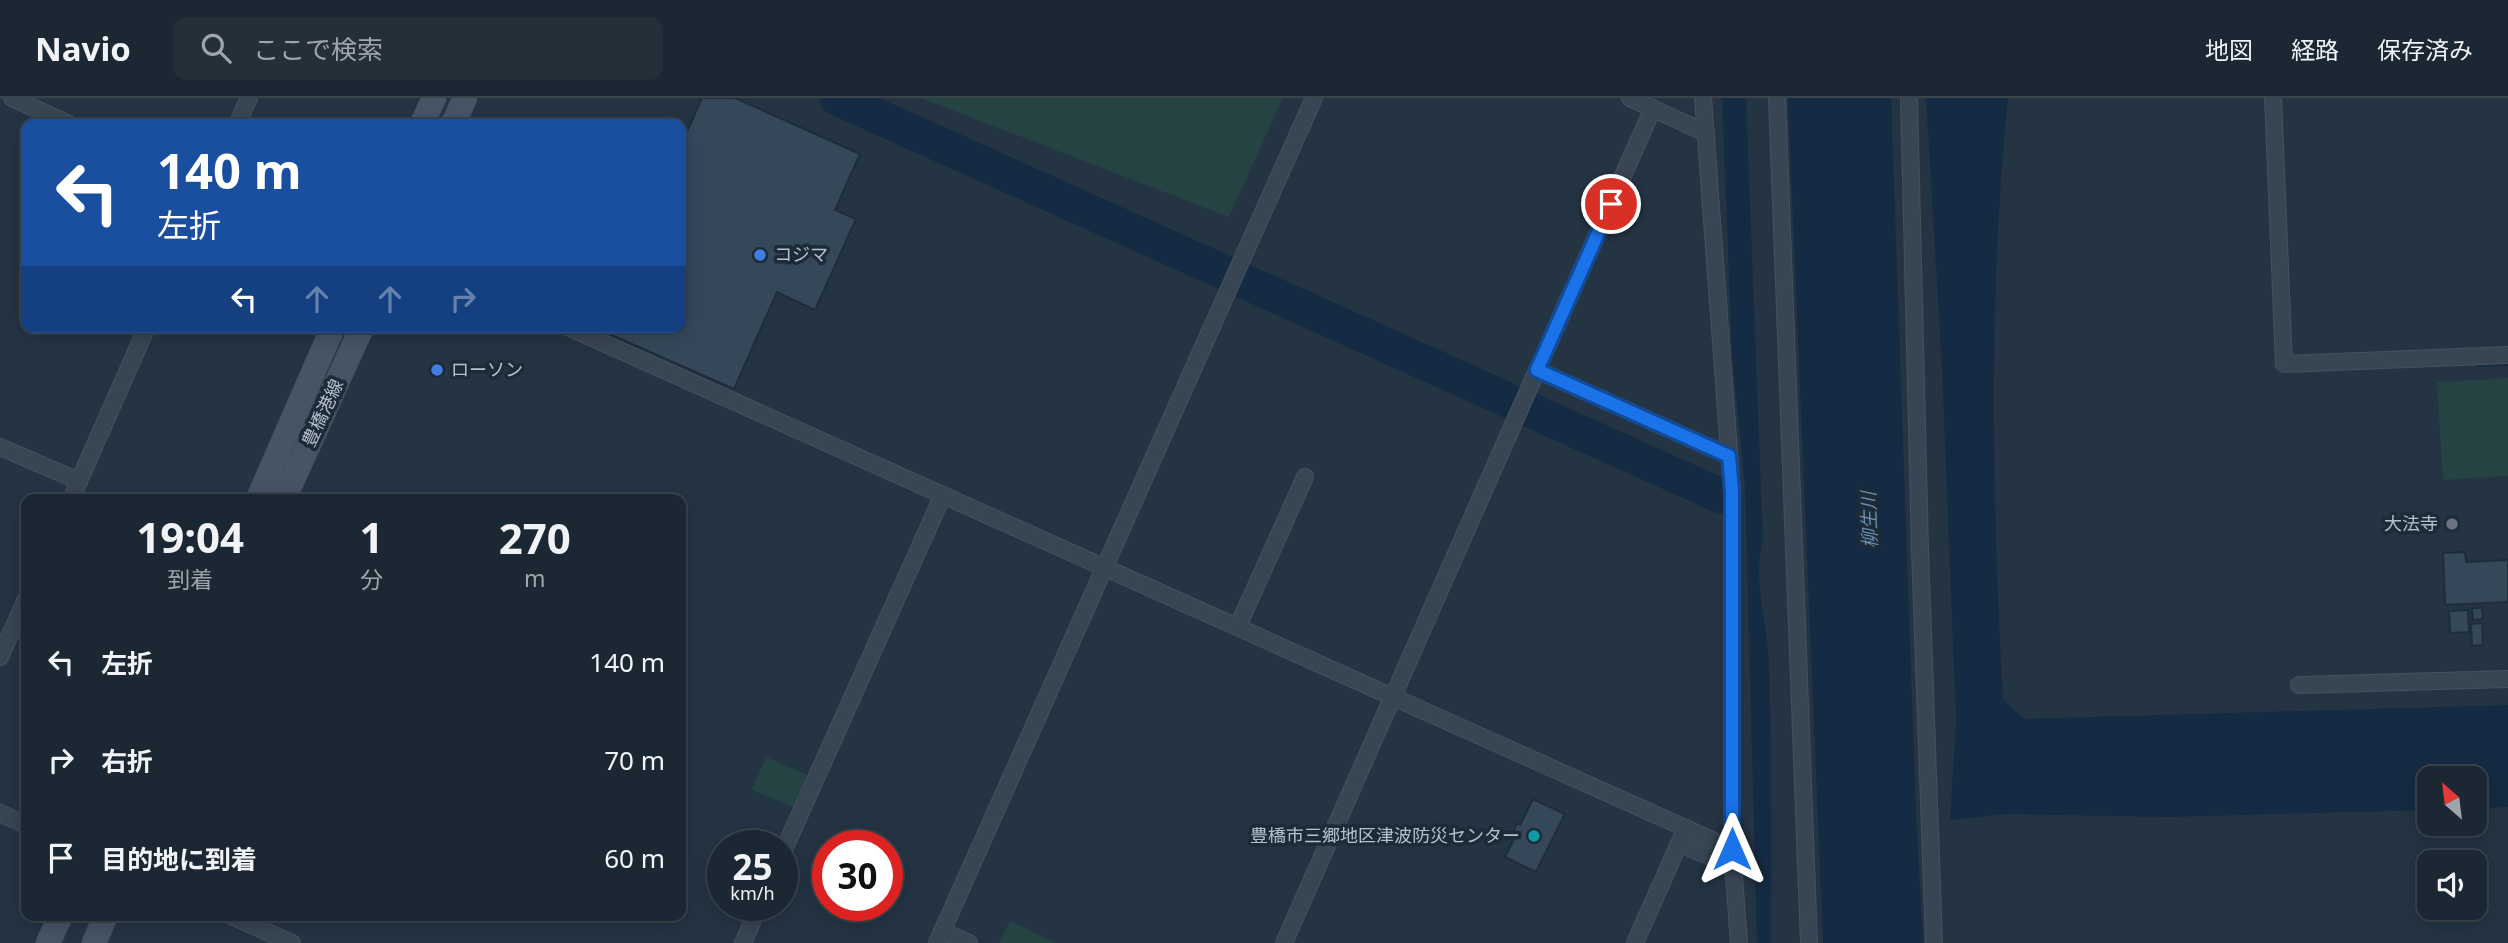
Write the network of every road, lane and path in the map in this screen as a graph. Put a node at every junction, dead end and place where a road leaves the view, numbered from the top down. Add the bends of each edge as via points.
1 (12, 98) edge
2 (249, 98) edge
3 (434, 98) edge
4 (465, 98) edge
5 (1314, 98) edge
6 (1630, 98) edge
7 (1703, 98) edge
8 (1777, 98) edge
9 (1909, 98) edge
10 (2273, 98) edge
11 (1653, 108) junction
12 (58, 119) edge
13 (239, 119) edge
14 (424, 119) edge
15 (455, 119) edge
16 (1706, 133) junction
17 (144, 333) edge
18 (330, 333) edge
19 (359, 333) edge
20 (581, 333) edge
21 (2508, 355) edge
22 (1537, 370) junction
23 (0, 447) edge
24 (1729, 456) junction
25 (1305, 477) dead end
26 (79, 481) junction
27 (73, 494) edge
28 (260, 494) edge
29 (286, 494) edge
30 (943, 495) junction
31 (1103, 566) junction
32 (21, 609) edge
33 (1238, 626) junction
34 (0, 657) edge
35 (2508, 679) edge
36 (2299, 685) dead end
37 (1392, 696) junction
38 (0, 813) edge
39 (21, 823) edge
40 (1686, 828) junction
41 (793, 830) edge
42 (1679, 844) junction
43 (1732, 849) junction
44 (1733, 866) junction
45 (58, 921) edge
46 (103, 921) edge
47 (242, 921) edge
48 (753, 921) edge
49 (939, 937) edge
50 (48, 943) edge
51 (94, 943) edge
52 (292, 943) edge
53 (743, 943) edge
54 (969, 943) edge
55 (1284, 943) edge
56 (1635, 943) edge
57 (1739, 943) edge
58 (1809, 943) edge
59 (1934, 943) edge

1 - 12 street
2 - 13 street
3 - 14 main road
4 - 15 main road
5 - 31 street
6 - 11 street
7 - 16 street
8 - 58 street
9 - 59 street
10 - 21 street via 2284,364
11 - 16 street
11 - 22 street
16 - 24 street
17 - 26 street
18 - 28 main road, 豊橋港線
19 - 29 main road, 豊橋港線
20 - 30 street
22 - 24 street
22 - 37 street
23 - 26 street
24 - 43 street
25 - 33 street
26 - 27 street
30 - 31 street
30 - 41 street
31 - 33 street
31 - 49 street
32 - 34 street
33 - 37 street
35 - 36 street
37 - 40 street
37 - 55 street
38 - 39 street
40 - 42 street
40 - 43 street
42 - 44 street
42 - 56 street
43 - 44 street
44 - 57 street
45 - 50 main road
46 - 51 main road
47 - 52 street
48 - 53 street
49 - 54 street

